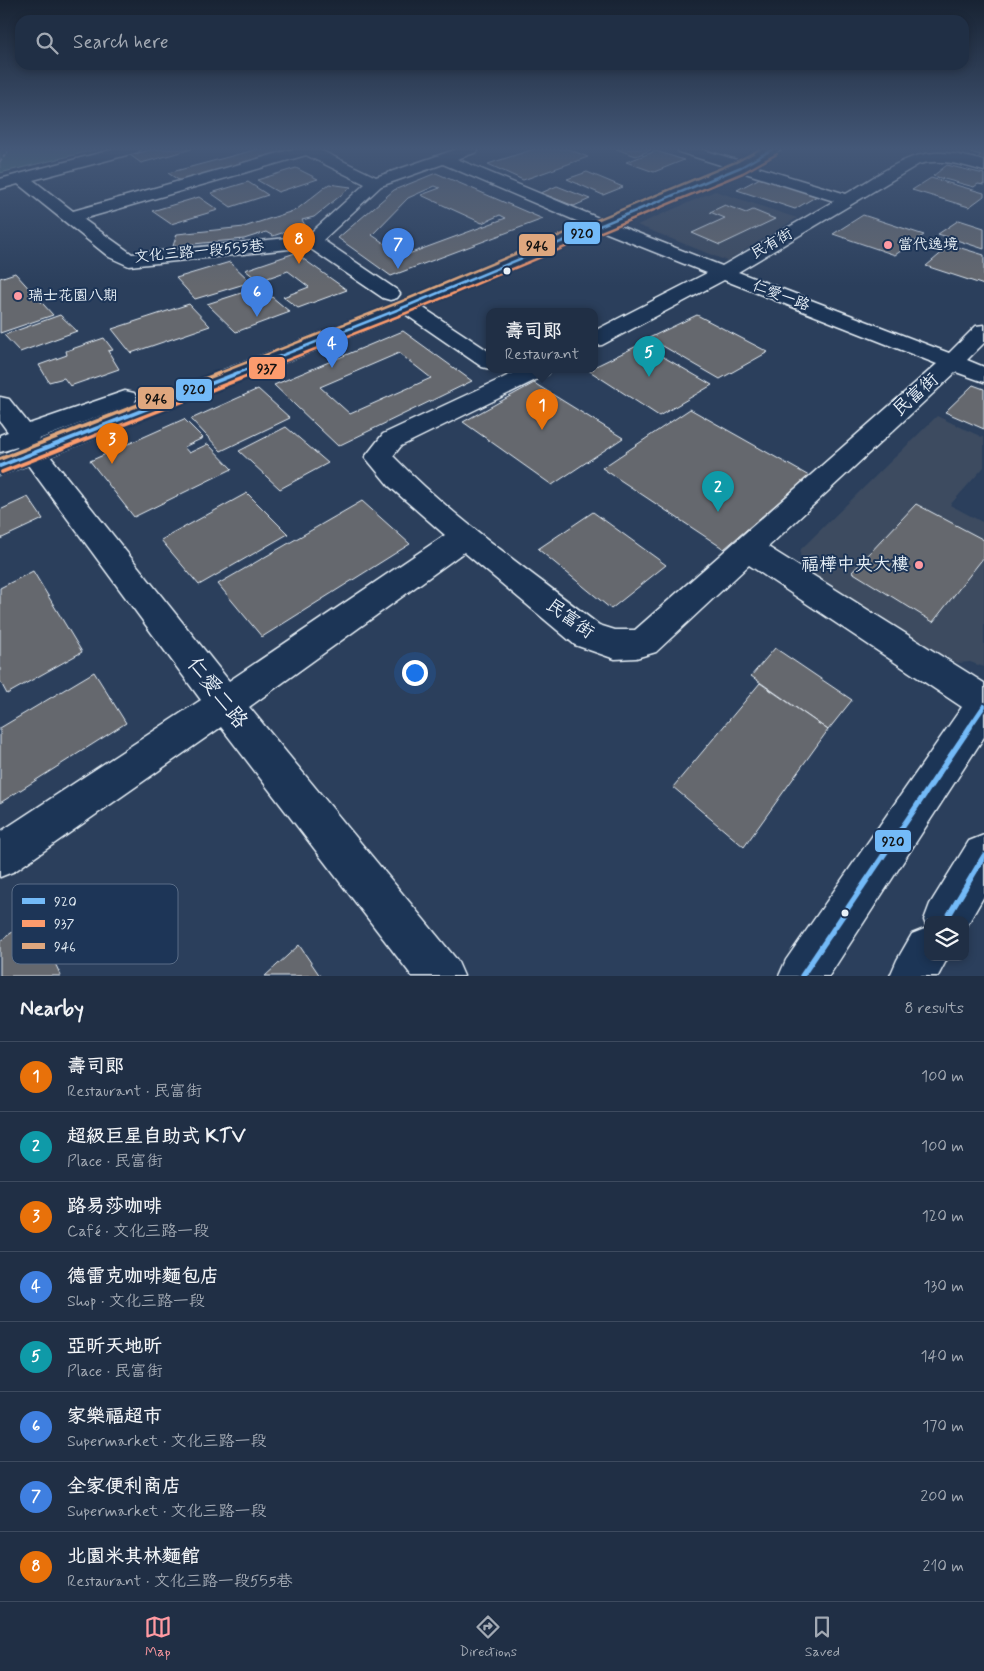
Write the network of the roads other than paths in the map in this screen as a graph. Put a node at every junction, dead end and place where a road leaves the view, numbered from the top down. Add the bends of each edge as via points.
1 (41, 195) edge
2 (148, 195) edge
3 (362, 195) edge
4 (527, 195) edge
5 (637, 195) edge
6 (663, 195) edge
7 (834, 195) edge
8 (858, 195) edge
9 (849, 200) junction
10 (578, 216) junction
11 (70, 217) junction
12 (600, 225) junction
13 (312, 241) junction
14 (723, 273) junction
15 (399, 300) junction
16 (984, 331) edge
17 (598, 338) edge
18 (486, 359) edge
19 (952, 363) junction
20 (519, 373) edge
21 (984, 375) edge
22 (0, 404) edge
23 (0, 444) edge
24 (29, 444) junction
25 (0, 466) edge
26 (465, 536) junction
27 (747, 548) junction
28 (225, 704) junction
29 (984, 704) edge
30 (0, 856) edge
31 (984, 856) edge
32 (948, 916) edge
33 (924, 956) edge
34 (441, 976) edge
35 (802, 976) edge
36 (912, 976) edge

1 - 11 street, 文化三路一段555巷
2 - 11 street
3 - 13 street
4 - 10 street, 仁愛一路
5 - 10 street
6 - 12 street
7 - 9 street
8 - 9 street, 民有街
9 - 14 street, 民有街
10 - 12 street, 仁愛一路
10 - 15 street
11 - 13 street, 文化三路一段555巷 via 129,260
12 - 14 street, 仁愛一路
12 - 15 street
13 - 15 street
14 - 17 street
14 - 19 street, 仁愛一路
15 - 18 street
15 - 24 street
16 - 19 street
19 - 21 street, 仁愛一路
19 - 27 street, 民富街
20 - 26 street, 民富街 via 392,440 378,457 399,480
22 - 24 street, 仁愛二路
23 - 24 street
24 - 25 street
24 - 28 street, 仁愛二路
26 - 27 street, 民富街 via 587,635 625,647 644,642
26 - 28 street
27 - 29 street
28 - 30 street
28 - 34 street, 仁愛二路
29 - 35 street
31 - 32 street
33 - 36 street

